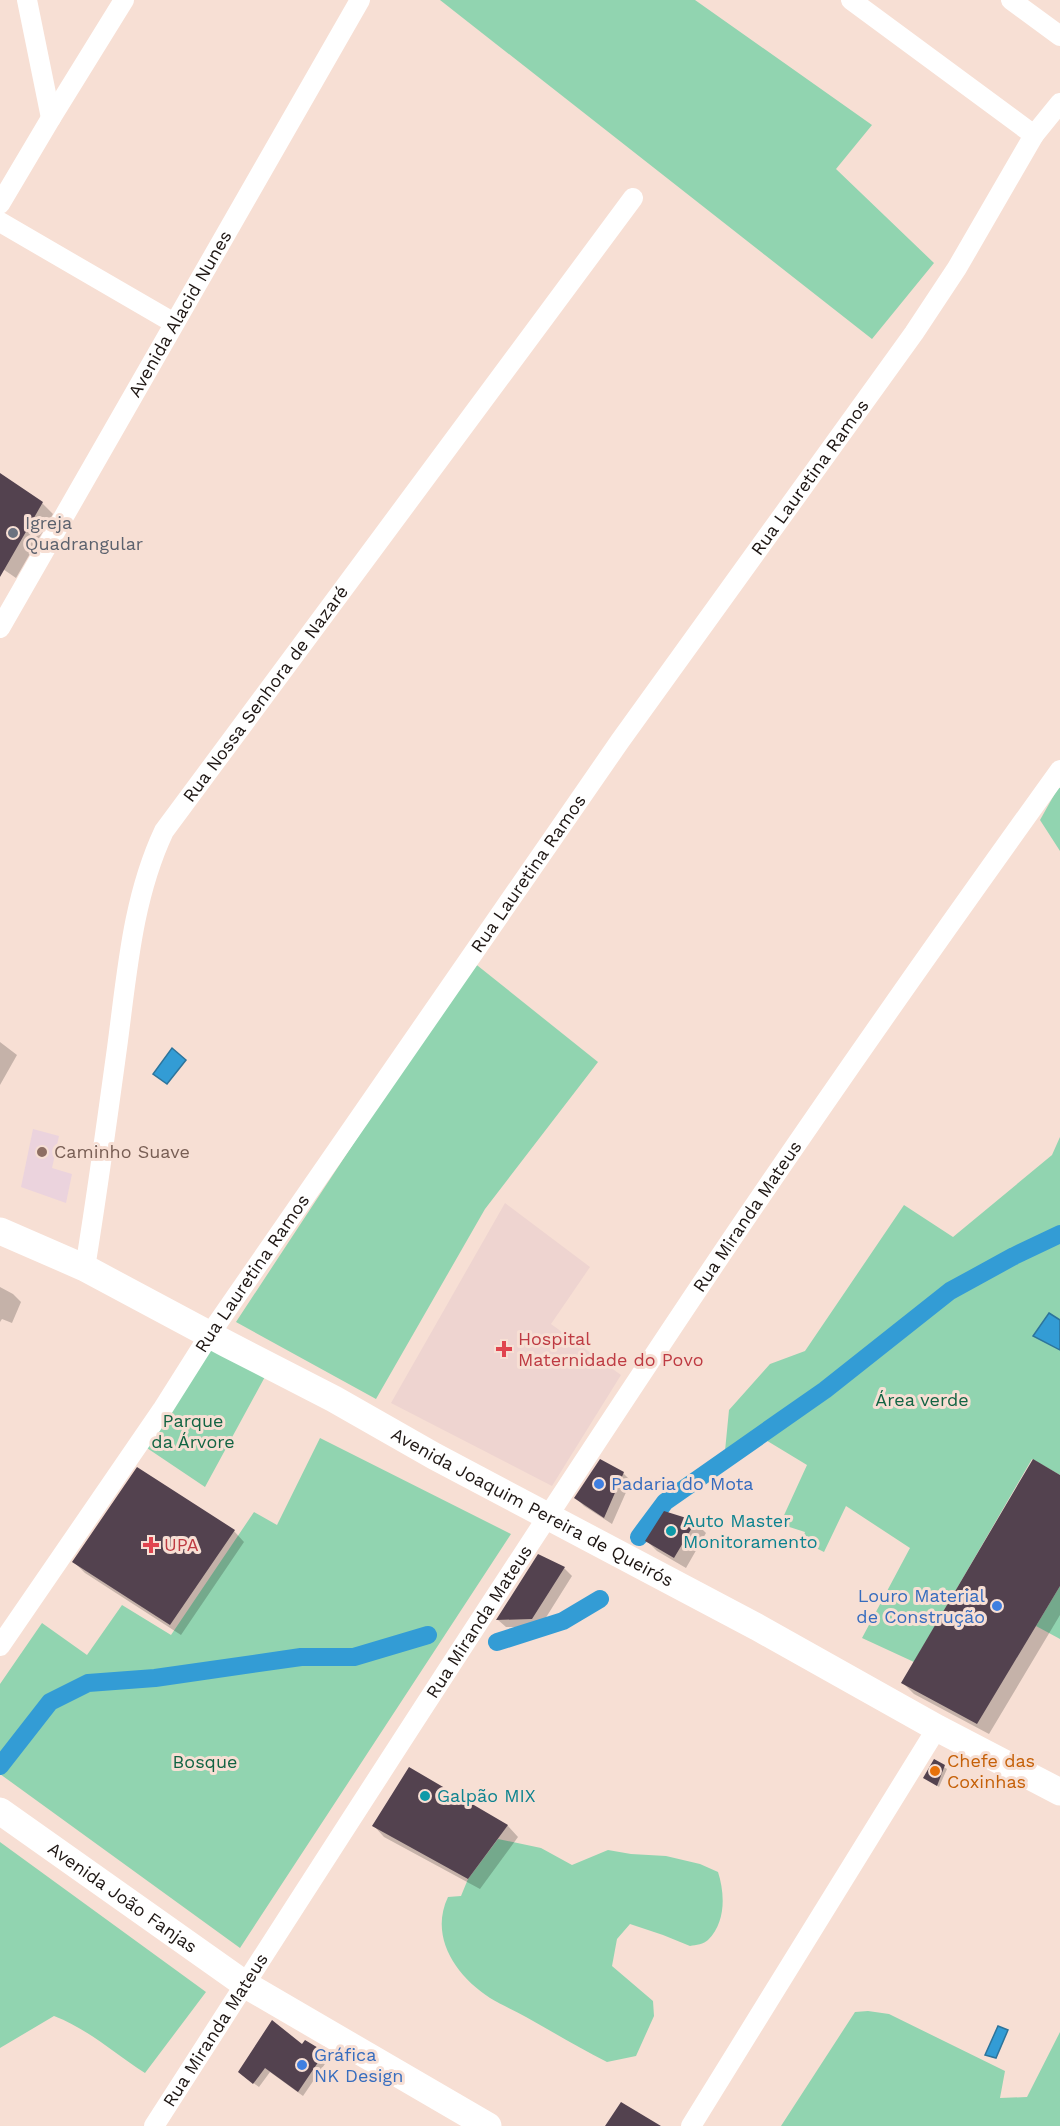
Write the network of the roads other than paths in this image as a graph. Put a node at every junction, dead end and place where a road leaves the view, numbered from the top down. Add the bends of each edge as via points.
1 (27, 0) edge
2 (124, 0) edge
3 (360, 0) edge
4 (851, 0) edge
5 (1011, 0) edge
6 (1060, 36) edge
7 (1057, 112) edge
8 (51, 118) junction
9 (1034, 135) junction
10 (633, 198) dead end
11 (0, 204) edge
12 (0, 222) edge
13 (174, 322) junction
14 (0, 628) edge
15 (1060, 770) edge
16 (0, 1231) edge
17 (86, 1268) junction
18 (210, 1334) junction
19 (548, 1517) junction
20 (0, 1646) edge
21 (938, 1728) junction
22 (1060, 1792) edge
23 (0, 1811) edge
24 (246, 1985) junction
25 (154, 2126) edge
26 (488, 2126) edge
27 (691, 2126) edge

1 - 8 street
2 - 8 street
3 - 13 street, Avenida Alacid Nunes
4 - 9 street
5 - 6 street
7 - 9 street, Rua Lauretina Ramos
8 - 11 street
9 - 18 street, Rua Lauretina Ramos via 957,268 914,333 620,741
10 - 17 street, Rua Nossa Senhora de Nazaré via 164,831 153,854 134,920
12 - 13 street
13 - 14 street, Avenida Alacid Nunes
15 - 19 street, Rua Miranda Mateus via 922,962 698,1289
16 - 17 main road, Avenida Joaquim Pereira de Queirós
17 - 18 main road, Avenida Joaquim Pereira de Queirós
18 - 19 main road, Avenida Joaquim Pereira de Queirós
18 - 20 street, Rua Lauretina Ramos
19 - 21 main road, Avenida Joaquim Pereira de Queirós via 757,1626
19 - 24 street, Rua Miranda Mateus
21 - 22 main road, Avenida Joaquim Pereira de Queirós
21 - 27 street
23 - 24 main road, Avenida João Fanjas
24 - 25 street, Rua Miranda Mateus
24 - 26 main road, Avenida João Fanjas

